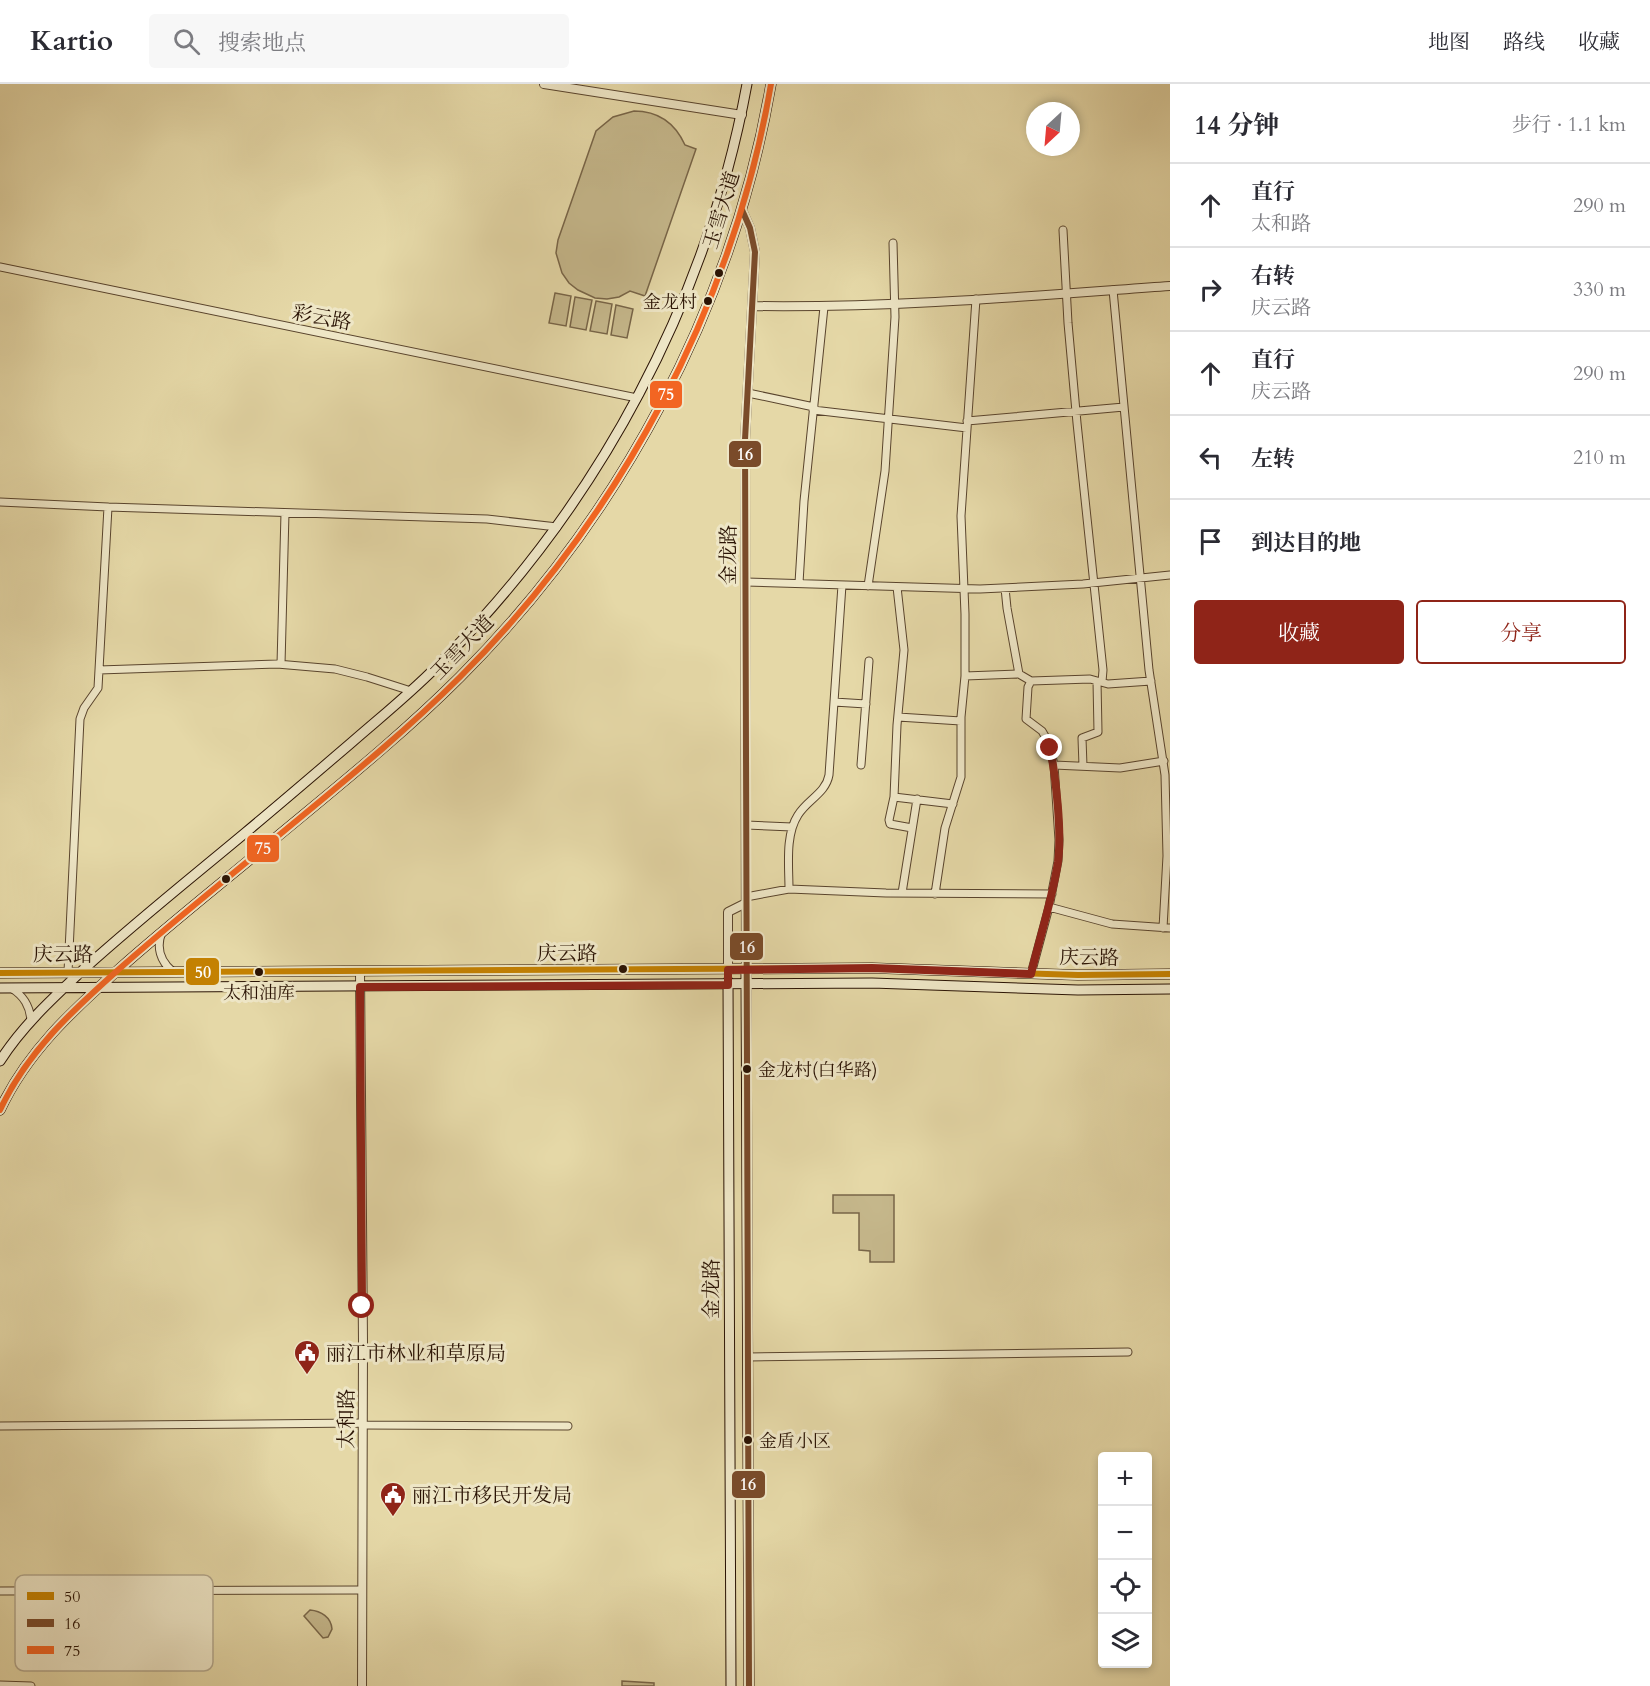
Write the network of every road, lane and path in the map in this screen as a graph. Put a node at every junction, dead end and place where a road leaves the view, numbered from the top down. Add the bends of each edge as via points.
1 (544, 84) edge
2 (747, 84) edge
3 (771, 84) edge
4 (742, 115) junction
5 (742, 210) junction
6 (1063, 230) dead end
7 (892, 243) dead end
8 (0, 267) edge
9 (1170, 286) edge
10 (1113, 290) junction
11 (1066, 293) junction
12 (976, 299) junction
13 (895, 303) junction
14 (753, 306) junction
15 (824, 307) junction
16 (747, 393) junction
17 (637, 398) junction
18 (1124, 407) junction
19 (813, 409) junction
20 (1076, 411) junction
21 (888, 419) junction
22 (967, 425) junction
23 (0, 502) edge
24 (108, 507) junction
25 (285, 513) junction
26 (557, 527) junction
27 (1170, 575) edge
28 (1141, 578) junction
29 (746, 582) junction
30 (1095, 583) junction
31 (799, 584) junction
32 (842, 585) junction
33 (868, 586) junction
34 (897, 586) junction
35 (964, 588) junction
36 (1005, 588) junction
37 (869, 661) dead end
38 (281, 664) junction
39 (99, 670) junction
40 (1019, 674) junction
41 (965, 676) junction
42 (1031, 681) junction
43 (1151, 681) junction
44 (1100, 682) junction
45 (411, 691) junction
46 (834, 702) junction
47 (866, 704) junction
48 (898, 717) junction
49 (961, 721) junction
50 (1164, 761) junction
51 (861, 765) dead end
52 (1054, 765) junction
53 (1083, 766) junction
54 (894, 797) junction
55 (917, 799) junction
56 (953, 804) junction
57 (746, 825) junction
58 (792, 827) junction
59 (912, 828) junction
60 (789, 889) junction
61 (902, 893) junction
62 (935, 894) junction
63 (1052, 894) junction
64 (746, 900) junction
65 (1049, 907) junction
66 (1166, 928) edge
67 (162, 932) junction
68 (746, 969) junction
69 (728, 970) junction
70 (68, 972) junction
71 (81, 972) junction
72 (116, 972) junction
73 (172, 972) junction
74 (360, 972) junction
75 (0, 973) edge
76 (1031, 974) junction
77 (1170, 974) edge
78 (746, 984) junction
79 (728, 985) junction
80 (64, 987) junction
81 (99, 987) junction
82 (360, 987) junction
83 (0, 988) edge
84 (11, 988) junction
85 (1170, 989) edge
86 (31, 1021) junction
87 (0, 1061) edge
88 (0, 1110) edge
89 (1128, 1352) dead end
90 (748, 1357) junction
91 (362, 1424) junction
92 (0, 1426) edge
93 (568, 1426) dead end
94 (213, 1590) edge
95 (362, 1590) junction
96 (0, 1591) edge
97 (15, 1591) edge
98 (0, 1685) edge
99 (31, 1686) edge
100 (362, 1686) edge
101 (731, 1686) edge
102 (749, 1686) edge

1 - 4 street
2 - 4 main road, 玉雪大道
3 - 5 main road, 玉雪大道
4 - 17 main road, 玉雪大道 via 700,260
5 - 14 street, 金龙路 via 755,252
5 - 67 main road, 玉雪大道 via 712,295 661,403 598,509 546,580 484,652 427,708
6 - 11 street
7 - 13 street
8 - 17 street, 彩云路
9 - 10 street
10 - 11 street
10 - 18 street
11 - 12 street
11 - 20 street
12 - 13 street
12 - 22 street
13 - 15 street
13 - 21 street
14 - 15 street
14 - 16 street, 金龙路
15 - 19 street
16 - 19 street
16 - 29 street, 金龙路
17 - 26 main road, 玉雪大道
18 - 20 street
18 - 28 street
19 - 21 street
19 - 31 street
20 - 22 street
20 - 30 street
21 - 22 street
21 - 33 street via 885,471
22 - 35 street via 961,516
23 - 24 street
24 - 25 street
24 - 39 street
25 - 26 street via 486,519
25 - 38 street
26 - 45 main road, 玉雪大道 via 488,613
27 - 28 street
28 - 30 street
28 - 43 street
29 - 31 street
29 - 57 street, 金龙路
30 - 36 street
30 - 44 street via 1103,670
31 - 32 street
32 - 33 street
32 - 46 street
33 - 34 street
34 - 35 street
34 - 48 street via 904,650
35 - 36 street
35 - 41 street
36 - 40 street
37 - 47 street
38 - 39 street
38 - 45 street via 351,673
39 - 70 street via 98,688 80,719
40 - 41 street
40 - 42 street
41 - 49 street
42 - 44 street
42 - 52 street via 1026,719 1047,738
43 - 44 street
43 - 50 street
44 - 53 street via 1098,732 1082,738
45 - 71 main road, 玉雪大道
46 - 47 street
46 - 58 street via 828,780 801,810
47 - 51 street
48 - 49 street
48 - 54 street
49 - 56 street via 961,777
50 - 53 street via 1120,768
50 - 66 street
52 - 53 street
52 - 63 street via 1059,847
54 - 55 street
54 - 59 street via 890,824
55 - 56 street
55 - 59 street
56 - 62 street via 945,828
57 - 58 street
57 - 64 street, 金龙路
58 - 60 street
59 - 61 street
60 - 61 street
60 - 64 street
61 - 62 street
62 - 63 street
63 - 65 street
64 - 68 street, 金龙路
64 - 69 street, 金龙路 via 728,912
65 - 66 street via 1113,924
65 - 76 street
67 - 72 main road, 玉雪大道
67 - 73 street via 159,952
68 - 69 main road, 庆云路
68 - 76 main road, 庆云路 via 872,968
68 - 78 main road, 金龙路
69 - 74 main road, 庆云路
69 - 79 main road, 金龙路
70 - 71 main road, 庆云路
70 - 75 main road, 庆云路
71 - 72 main road, 庆云路
71 - 80 main road, 玉雪大道
72 - 73 main road, 庆云路
72 - 81 main road, 玉雪大道
73 - 74 main road, 庆云路
74 - 82 street, 太和路
76 - 77 main road, 庆云路
78 - 79 main road, 庆云路
78 - 85 main road, 庆云路
78 - 90 main road, 金龙路
79 - 82 main road, 庆云路
79 - 101 main road, 金龙路
80 - 81 main road, 庆云路
80 - 84 main road, 庆云路
80 - 86 main road, 玉雪大道
81 - 82 main road, 庆云路
81 - 88 main road, 玉雪大道 via 40,1046 17,1077
82 - 91 street, 太和路
83 - 84 main road, 庆云路
84 - 86 street via 27,1004
86 - 87 main road, 玉雪大道
89 - 90 street
90 - 102 main road, 金龙路
91 - 92 street
91 - 93 street
91 - 95 street, 太和路
94 - 95 street
95 - 100 street, 太和路
96 - 97 street
98 - 99 street

